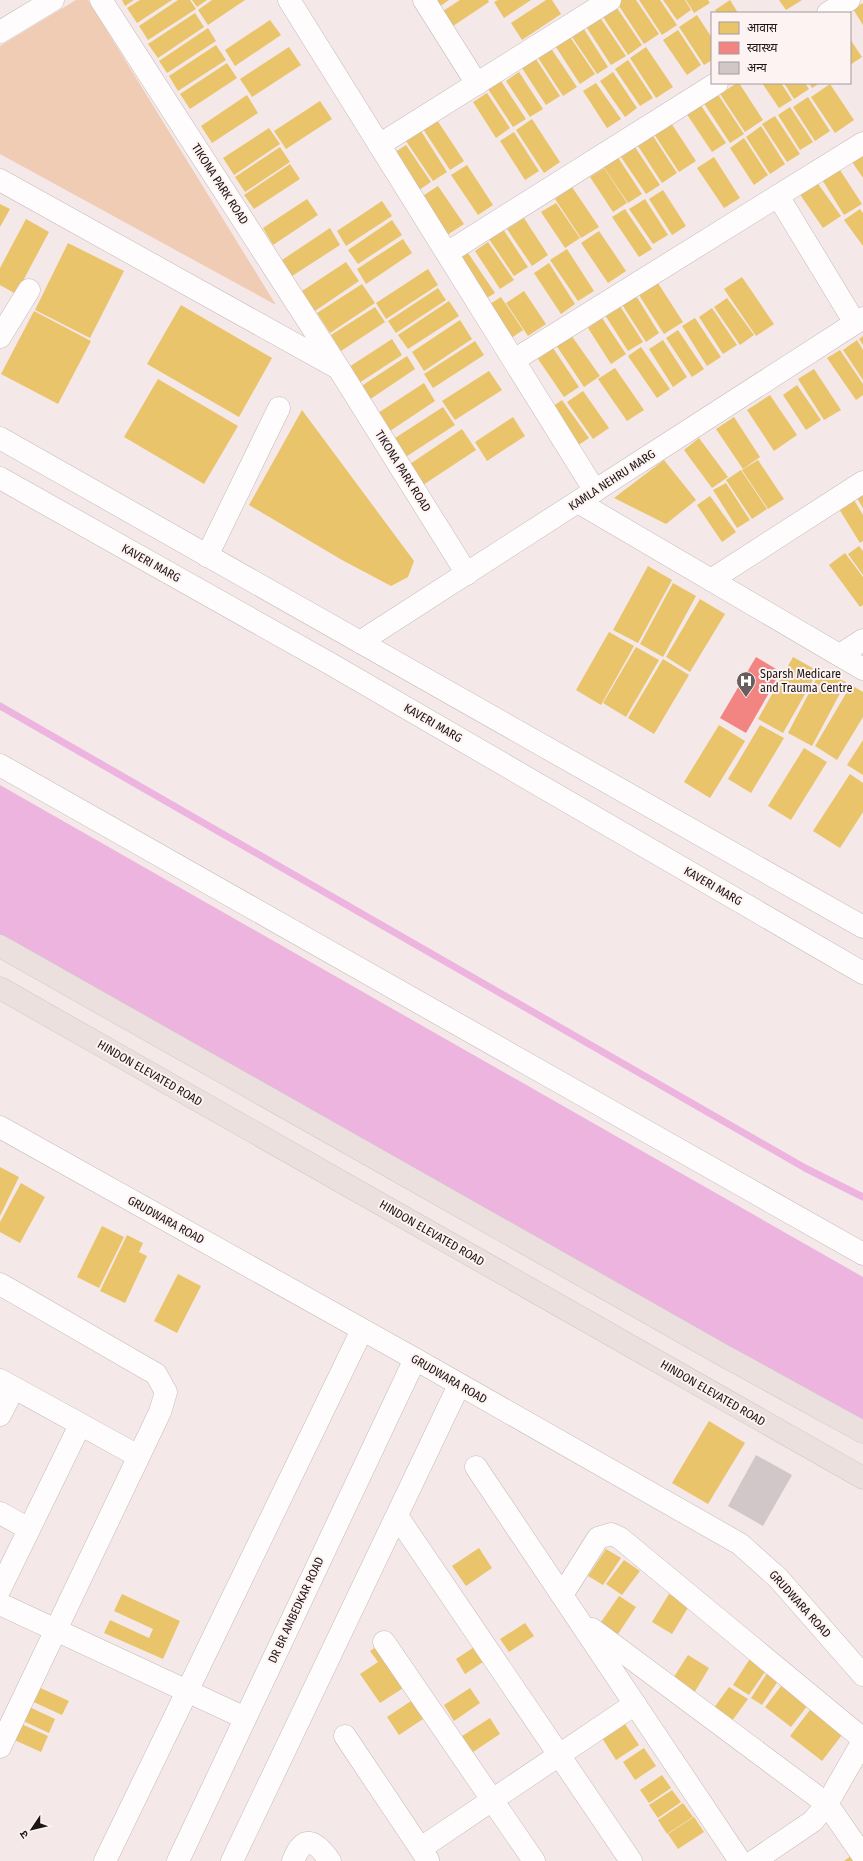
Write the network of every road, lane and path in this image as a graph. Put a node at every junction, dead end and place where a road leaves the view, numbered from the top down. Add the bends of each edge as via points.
1 (53, 0) edge
2 (101, 0) edge
3 (289, 0) edge
4 (424, 0) edge
5 (610, 0) edge
6 (849, 0) edge
7 (585, 7) edge
8 (830, 12) edge
9 (0, 32) edge
10 (477, 84) junction
11 (715, 84) edge
12 (863, 143) edge
13 (379, 145) junction
14 (0, 180) edge
15 (778, 196) junction
16 (447, 253) junction
17 (29, 290) dead end
18 (859, 321) edge
19 (0, 337) edge
20 (514, 360) junction
21 (339, 369) junction
22 (279, 408) dead end
23 (0, 438) edge
24 (0, 478) edge
25 (863, 482) edge
26 (587, 496) junction
27 (207, 556) junction
28 (467, 574) junction
29 (711, 580) junction
30 (863, 640) edge
31 (360, 642) junction
32 (840, 655) junction
33 (863, 669) edge
34 (0, 765) edge
35 (863, 927) edge
36 (0, 946) edge
37 (863, 973) edge
38 (0, 988) edge
39 (0, 1127) edge
40 (863, 1254) edge
41 (0, 1284) edge
42 (362, 1330) junction
43 (415, 1359) junction
44 (7, 1384) edge
45 (459, 1385) junction
46 (0, 1415) edge
47 (80, 1425) junction
48 (863, 1432) edge
49 (138, 1456) junction
50 (476, 1467) dead end
51 (863, 1478) edge
52 (0, 1513) edge
53 (397, 1516) junction
54 (29, 1529) junction
55 (0, 1589) edge
56 (562, 1594) junction
57 (0, 1604) edge
58 (578, 1619) junction
59 (56, 1629) junction
60 (384, 1642) dead end
61 (863, 1674) edge
62 (188, 1691) junction
63 (635, 1704) junction
64 (245, 1718) junction
65 (345, 1736) dead end
66 (863, 1740) edge
67 (0, 1747) edge
68 (559, 1755) junction
69 (492, 1800) junction
70 (827, 1804) junction
71 (425, 1855) edge
72 (863, 1856) edge
73 (763, 1859) edge
74 (105, 1861) edge
75 (178, 1861) edge
76 (232, 1861) edge
77 (293, 1861) edge
78 (330, 1861) edge
79 (534, 1861) edge
80 (631, 1861) edge
81 (740, 1861) edge

1 - 9 street
2 - 21 street, TIKONA PARK ROAD
3 - 13 street
4 - 10 street
5 - 7 street
6 - 8 street
7 - 10 street
10 - 13 street
11 - 16 street
12 - 15 street
13 - 16 street
14 - 21 street, TIKONA PARK ROAD
15 - 18 street
15 - 20 street
16 - 20 street
17 - 19 street
18 - 26 street, KAMLA NEHRU MARG
20 - 26 street
21 - 28 street, TIKONA PARK ROAD
22 - 27 street
23 - 27 street
24 - 37 street, KAVERI MARG via 335,667
25 - 29 street
26 - 28 street, KAMLA NEHRU MARG
26 - 29 street
27 - 31 street
28 - 31 street, KAMLA NEHRU MARG
29 - 32 street
30 - 32 street
31 - 35 street
32 - 33 street
34 - 40 street
36 - 48 highway
38 - 51 highway, HINDON ELEVATED ROAD
39 - 42 street, GRUDWARA ROAD
41 - 49 street via 156,1374 166,1392 160,1412
42 - 43 street, GRUDWARA ROAD
42 - 62 street
43 - 45 street, GRUDWARA ROAD
43 - 64 street, DR BR AMBEDKAR ROAD
44 - 46 street
44 - 47 street
45 - 53 street
45 - 61 street, GRUDWARA ROAD via 740,1544 778,1578
47 - 49 street
47 - 54 street
49 - 59 street
50 - 56 street
52 - 54 street
53 - 68 street
53 - 76 street
54 - 55 street
56 - 58 street
56 - 66 street via 598,1538 611,1534 620,1538
57 - 59 street
58 - 63 street
58 - 70 street
59 - 62 street
59 - 67 street
60 - 69 street
62 - 64 street
62 - 74 street
63 - 68 street
63 - 81 street
64 - 75 street, DR BR AMBEDKAR ROAD
65 - 71 street
66 - 70 street
68 - 69 street
68 - 80 street
69 - 71 street
69 - 79 street
70 - 72 street
70 - 73 street via 813,1821
77 - 78 street via 297,1851 303,1845 311,1843 321,1847

